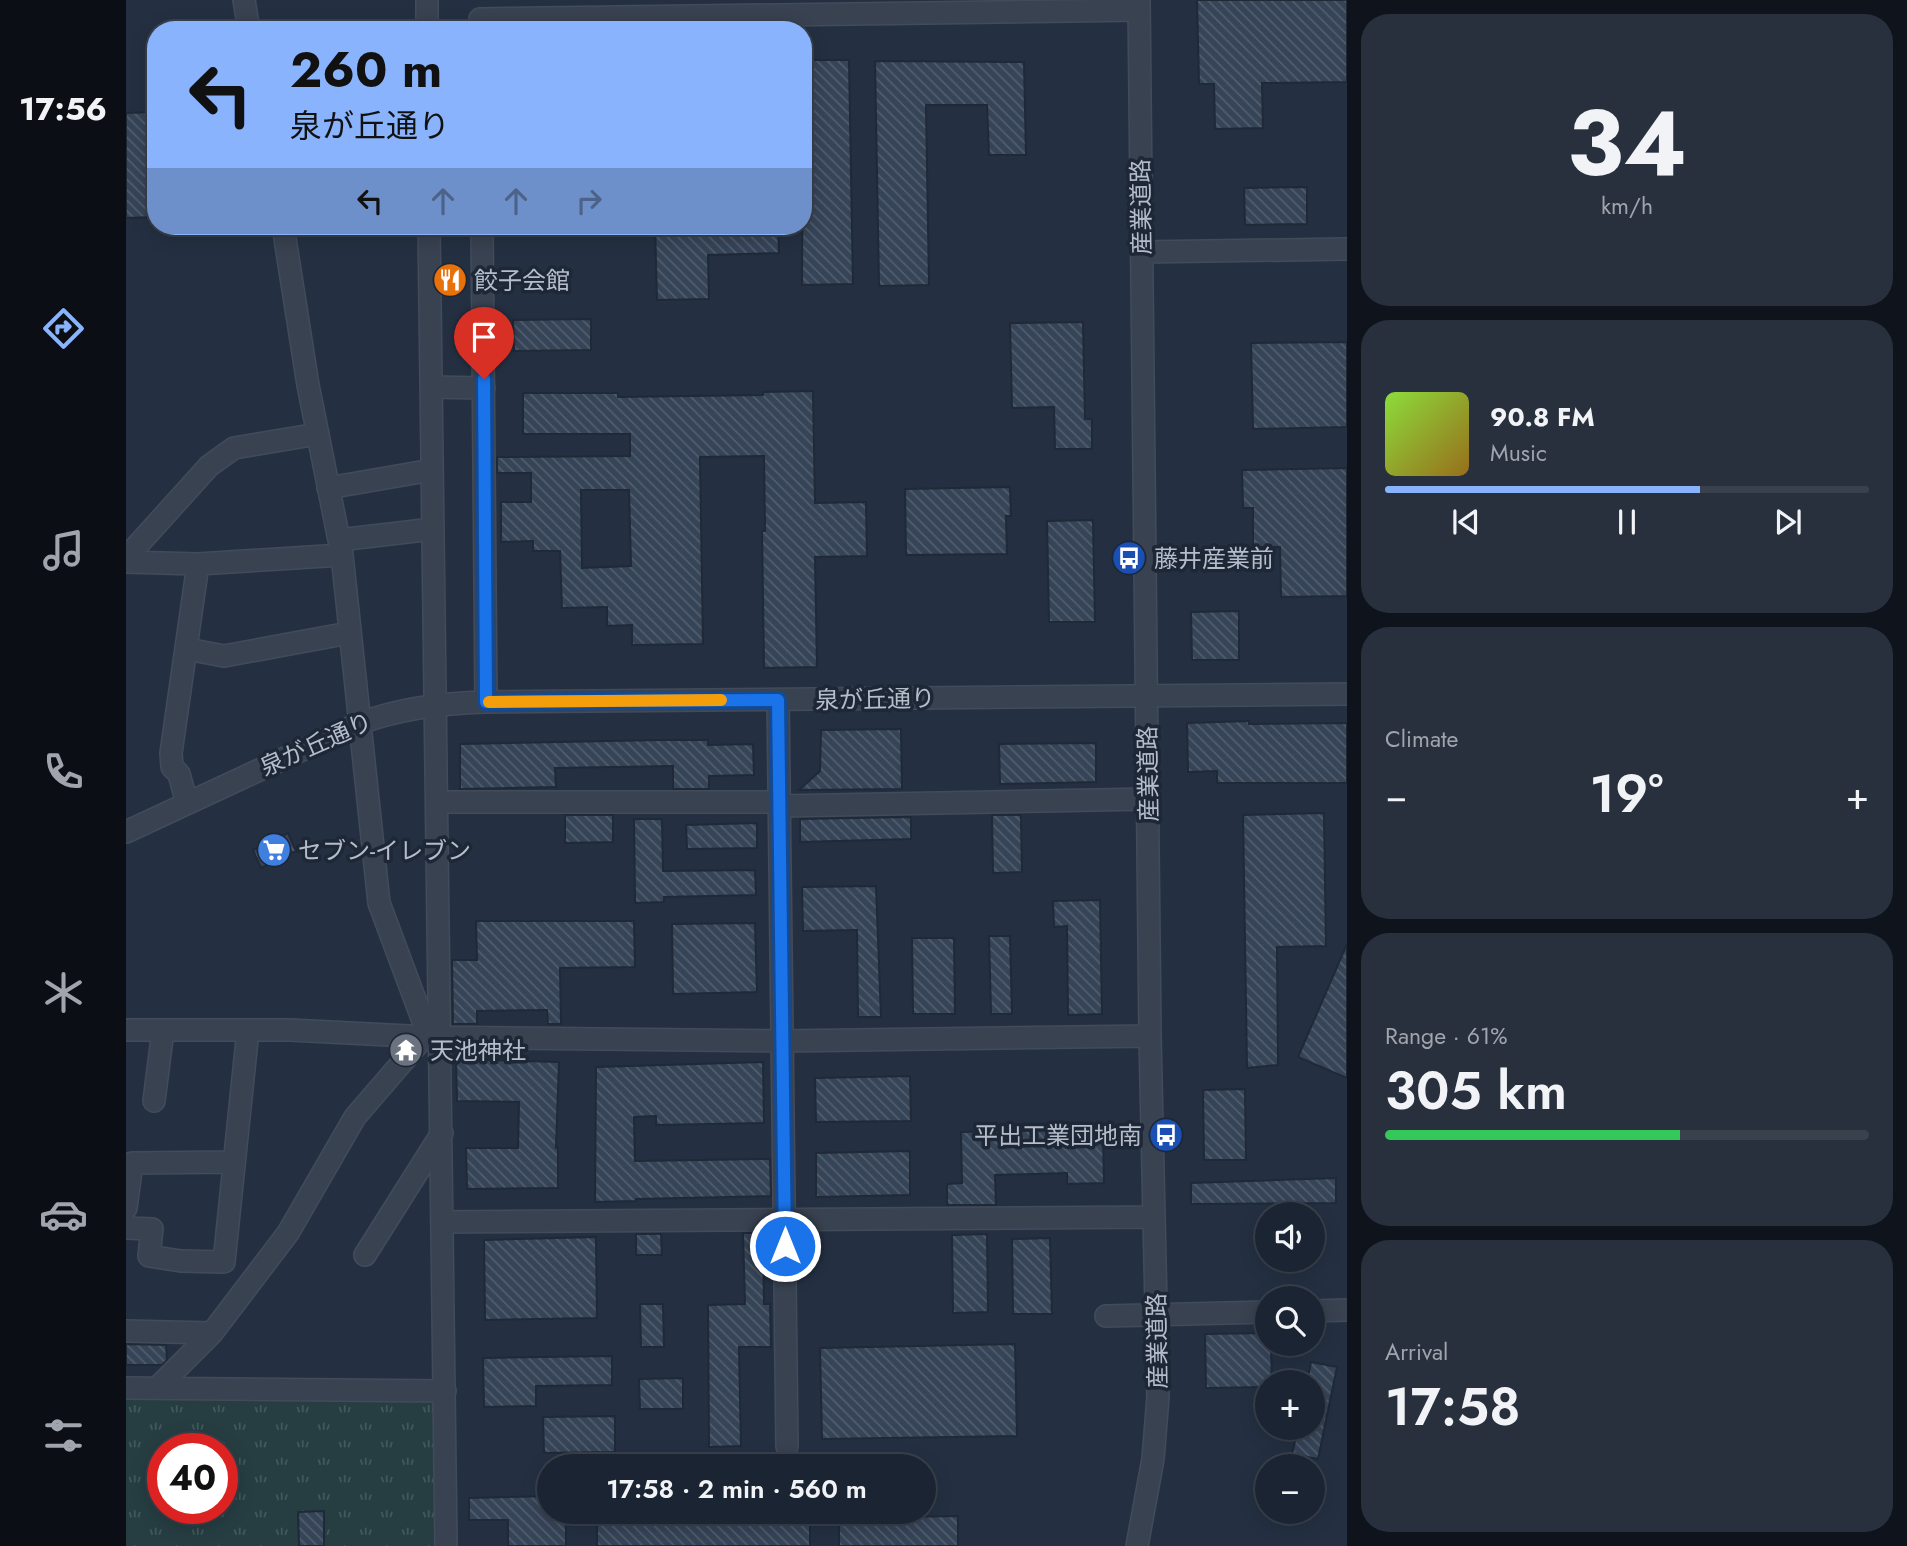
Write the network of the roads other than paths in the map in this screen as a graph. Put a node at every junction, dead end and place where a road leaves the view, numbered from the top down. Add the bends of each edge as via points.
1 (244, 0) edge
2 (426, 0) edge
3 (1139, 5) edge
4 (729, 8) edge
5 (480, 16) edge
6 (248, 21) edge
7 (427, 21) edge
8 (284, 235) edge
9 (429, 235) edge
10 (482, 235) edge
11 (1347, 249) edge
12 (1142, 252) junction
13 (431, 387) junction
14 (484, 388) junction
15 (318, 434) junction
16 (432, 470) junction
17 (328, 488) junction
18 (433, 529) junction
19 (340, 547) junction
20 (126, 560) edge
21 (198, 564) junction
22 (349, 634) junction
23 (187, 649) junction
24 (1347, 694) edge
25 (1147, 697) junction
26 (778, 700) junction
27 (486, 702) junction
28 (435, 705) junction
29 (358, 724) junction
30 (1149, 799) junction
31 (437, 802) junction
32 (187, 803) junction
33 (780, 804) junction
34 (126, 832) edge
35 (126, 1030) edge
36 (163, 1030) junction
37 (248, 1030) junction
38 (1150, 1036) junction
39 (431, 1037) junction
40 (784, 1041) junction
41 (155, 1101) dead end
42 (442, 1133) junction
43 (234, 1162) junction
44 (126, 1208) edge
45 (1154, 1217) junction
46 (785, 1221) junction
47 (443, 1222) junction
48 (126, 1225) edge
49 (365, 1255) dead end
50 (224, 1262) junction
51 (264, 1265) junction
52 (1347, 1310) edge
53 (1325, 1311) edge
54 (1255, 1312) edge
55 (1156, 1314) junction
56 (1106, 1316) dead end
57 (126, 1331) edge
58 (212, 1333) junction
59 (126, 1388) edge
60 (157, 1388) junction
61 (445, 1391) junction
62 (787, 1446) dead end
63 (446, 1546) edge
64 (1137, 1546) edge

1 - 6 street
2 - 7 street
3 - 4 street
3 - 12 street, 産業道路
4 - 5 street
8 - 15 street
9 - 13 street
10 - 14 street
11 - 12 street
12 - 25 street, 産業道路
13 - 14 street
13 - 16 street
14 - 27 street
15 - 17 street
15 - 20 street via 234,448 209,466
16 - 17 street
16 - 18 street
17 - 19 street
18 - 19 street
18 - 28 street
19 - 21 street
19 - 22 street
20 - 21 street
21 - 23 street
22 - 23 street via 224,656
22 - 29 street
23 - 32 street via 171,753
24 - 25 street, 泉が丘通り
25 - 26 street, 泉が丘通り
25 - 30 street, 産業道路
26 - 27 street, 泉が丘通り
26 - 33 street
27 - 28 street, 泉が丘通り
28 - 29 street, 泉が丘通り
28 - 31 street
29 - 32 street, 泉が丘通り
29 - 39 street via 379,903
30 - 33 street
30 - 38 street, 産業道路
31 - 33 street
31 - 39 street
32 - 34 street, 泉が丘通り
33 - 40 street
35 - 36 street
36 - 37 street
36 - 41 street
37 - 39 street
37 - 43 street
38 - 40 street
38 - 45 street, 産業道路
39 - 40 street
39 - 42 street
39 - 51 street via 355,1117 288,1233
40 - 46 street
42 - 47 street
42 - 49 street
43 - 44 street via 132,1163
43 - 50 street
45 - 46 street
45 - 55 street, 産業道路
46 - 47 street
46 - 62 street
47 - 61 street
48 - 50 street via 152,1228 149,1256
50 - 51 street
51 - 58 street
52 - 53 street
54 - 55 street
55 - 56 street
55 - 64 street, 産業道路 via 1156,1428
57 - 58 street
58 - 60 street
59 - 60 street
60 - 61 street
61 - 63 street

